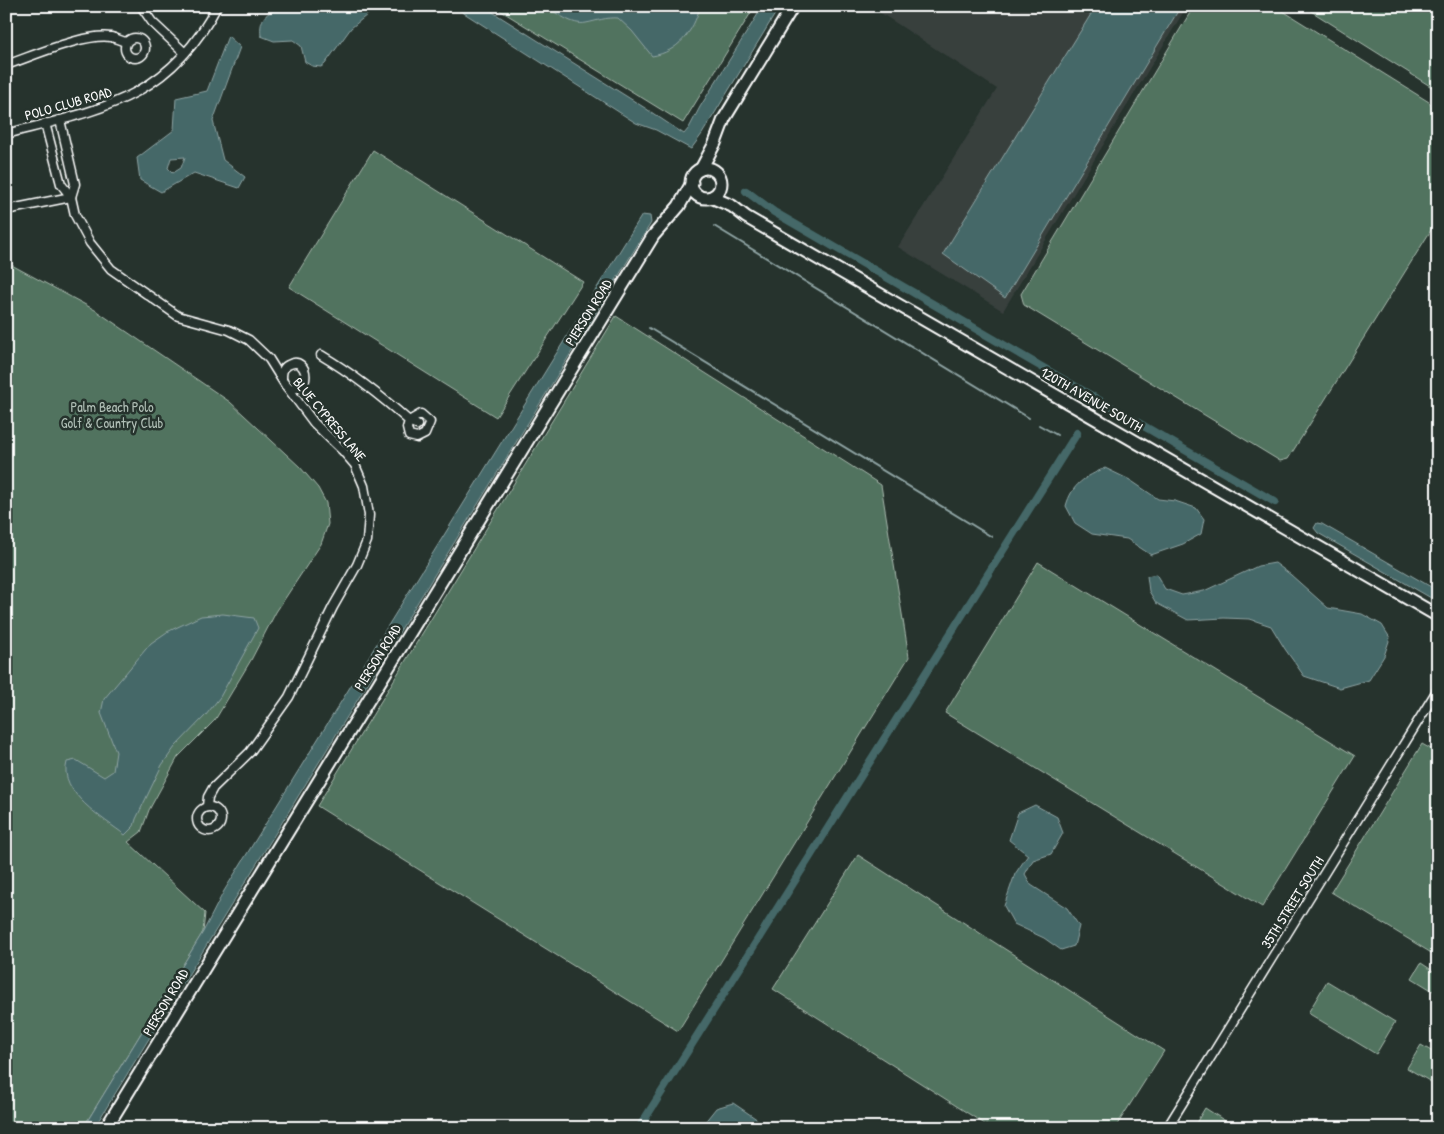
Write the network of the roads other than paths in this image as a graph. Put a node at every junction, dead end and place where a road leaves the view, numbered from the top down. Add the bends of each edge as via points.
1 (141, 6) edge
2 (217, 6) edge
3 (792, 6) edge
4 (126, 42) dead end
5 (186, 53) junction
6 (6, 65) edge
7 (60, 120) junction
8 (45, 124) junction
9 (6, 134) edge
10 (715, 143) junction
11 (701, 170) junction
12 (714, 171) junction
13 (692, 183) junction
14 (720, 188) junction
15 (72, 197) junction
16 (706, 197) junction
17 (679, 206) junction
18 (732, 206) junction
19 (6, 210) edge
20 (321, 355) dead end
21 (417, 425) dead end
22 (1438, 616) edge
23 (1438, 689) edge
24 (207, 806) dead end
25 (106, 1128) edge
26 (1167, 1128) edge

1 - 5 street via 152,22
2 - 5 street, POLO CLUB ROAD
3 - 10 street via 724,118
4 - 6 street via 112,37 95,37
5 - 7 street, POLO CLUB ROAD via 162,76 127,98
7 - 8 street, POLO CLUB ROAD
7 - 15 street, BLUE CYPRESS LANE via 75,184
8 - 9 street, POLO CLUB ROAD
8 - 15 street, BLUE CYPRESS LANE via 61,184
10 - 11 street
10 - 12 street
11 - 12 street via 708,168
11 - 13 street via 695,174
12 - 14 street via 720,176
13 - 16 street via 696,194
13 - 17 street, PIERSON ROAD
14 - 16 street
14 - 18 street, 120TH AVENUE SOUTH
15 - 19 street
15 - 24 street, BLUE CYPRESS LANE via 75,215 90,243 111,269 178,316 230,330 249,340 269,359 314,423 355,465 364,486 369,515 367,541 357,565 289,697 250,752 213,788
16 - 17 street, PIERSON ROAD
16 - 18 street, 120TH AVENUE SOUTH
17 - 25 street, PIERSON ROAD via 653,236
18 - 22 street, 120TH AVENUE SOUTH
20 - 21 street via 349,372
23 - 26 street, 35TH STREET SOUTH

